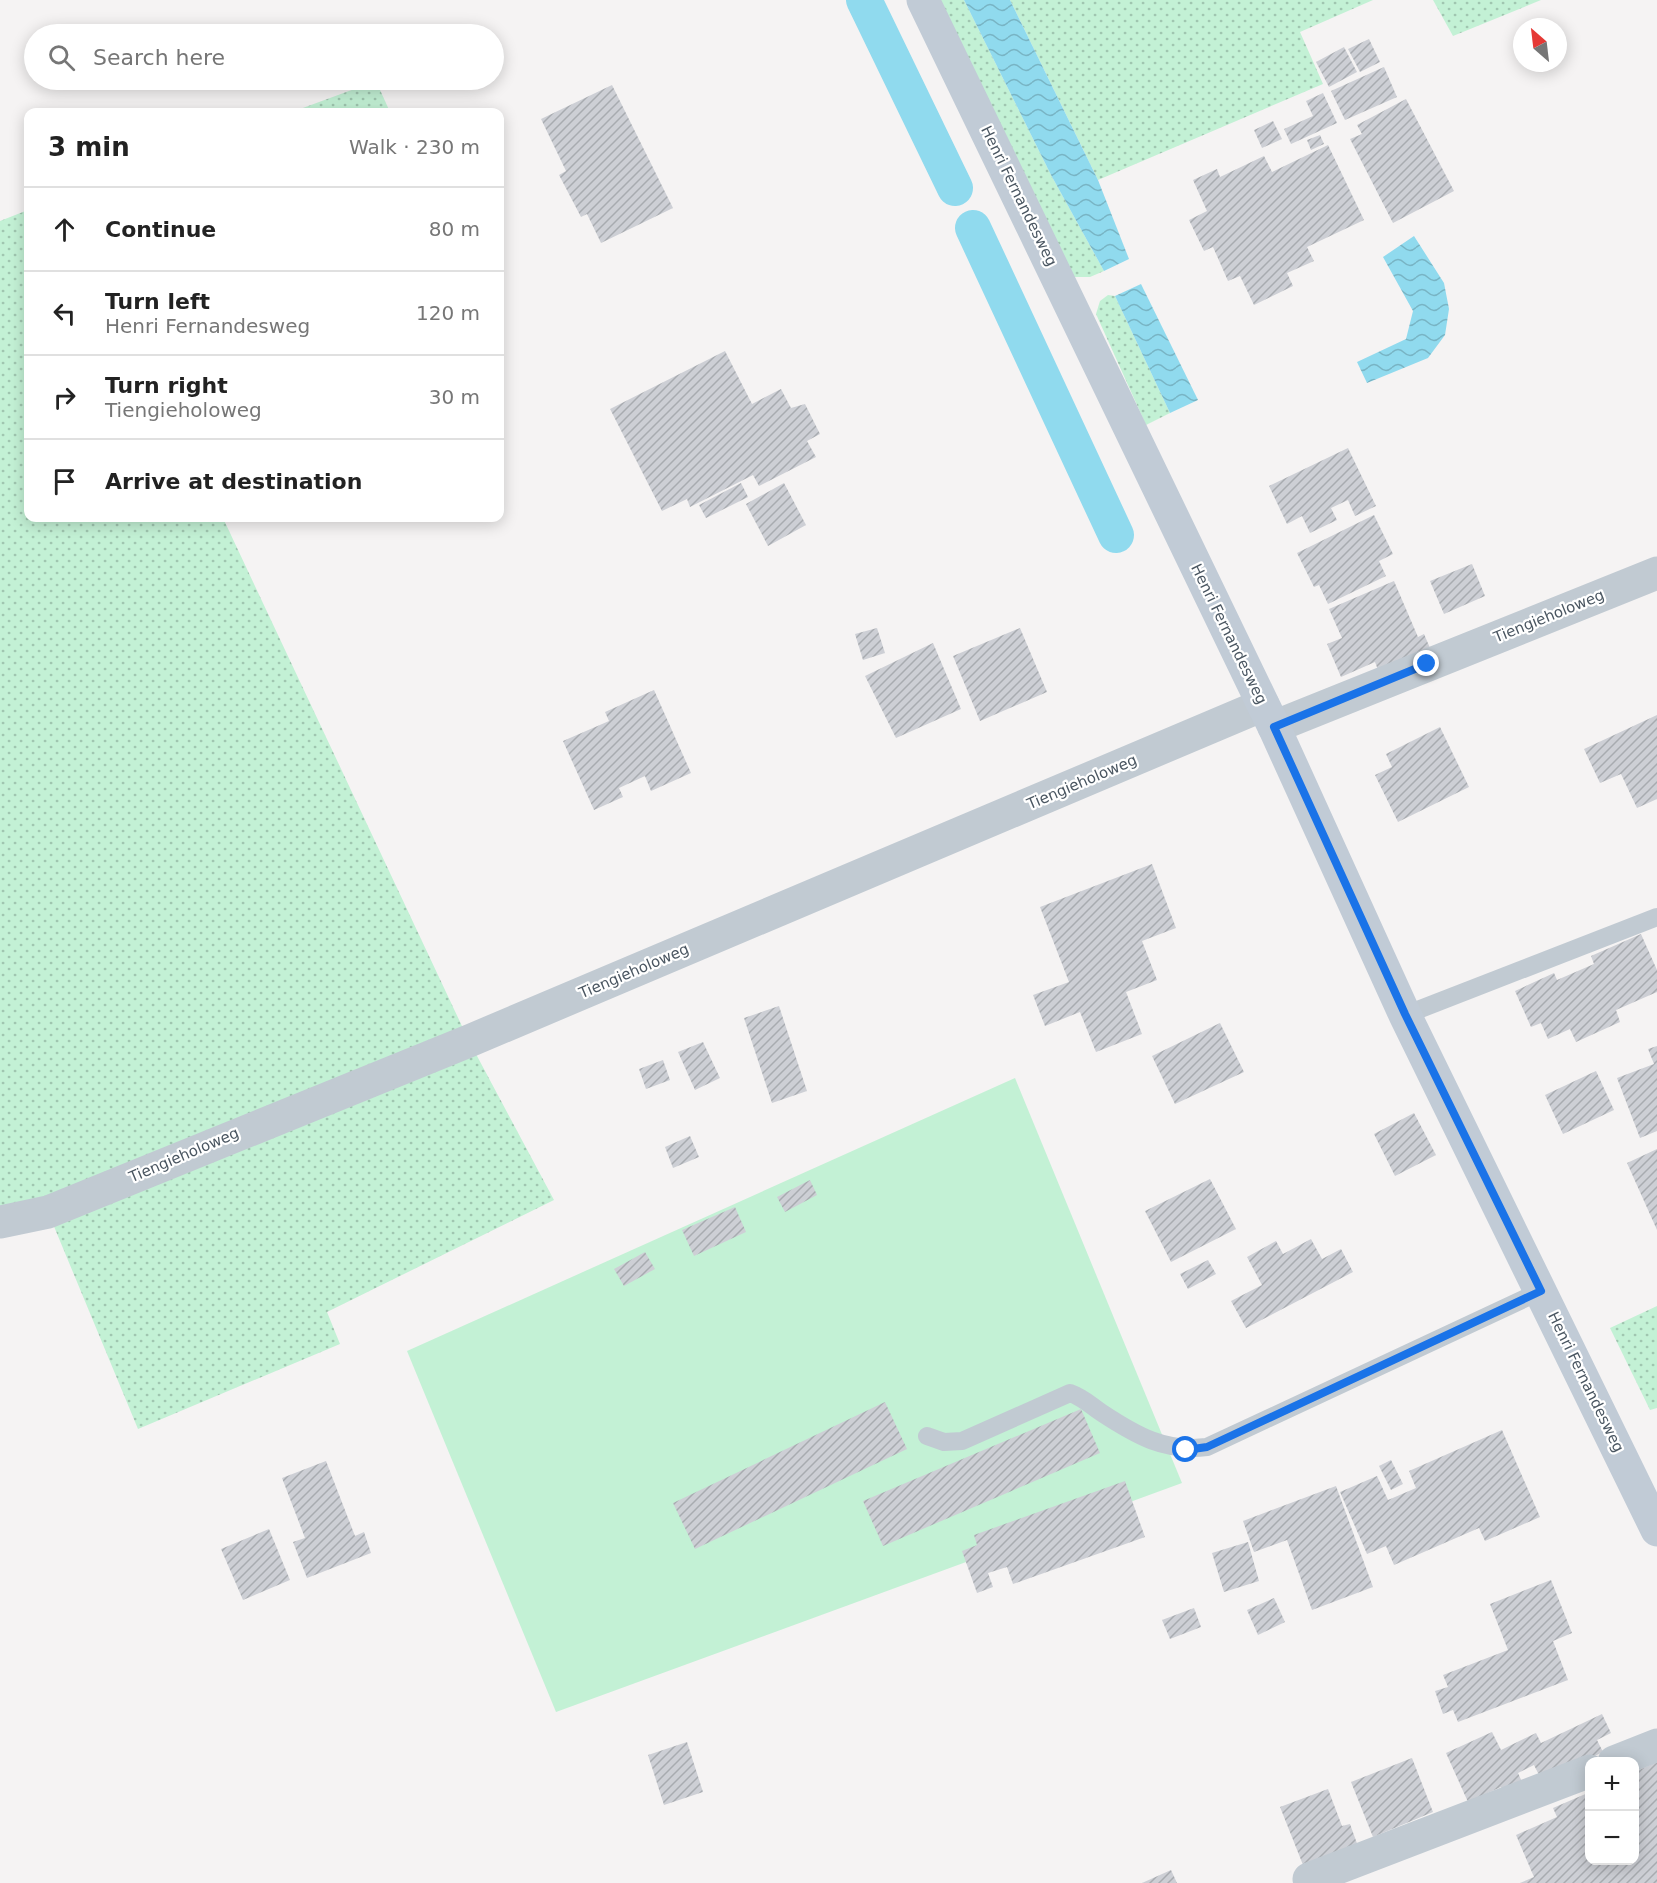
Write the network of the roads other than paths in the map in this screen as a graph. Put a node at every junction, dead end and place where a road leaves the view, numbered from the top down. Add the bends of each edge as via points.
1 (923, 0) edge
2 (1657, 573) edge
3 (1269, 716) junction
4 (1657, 917) edge
5 (1405, 1014) junction
6 (0, 1222) edge
7 (1541, 1291) junction
8 (927, 1436) dead end
9 (1657, 1530) edge
10 (1657, 1745) edge
11 (1625, 1757) edge
12 (1585, 1773) edge
13 (1309, 1879) dead end

1 - 3 street, Henri Fernandesweg
2 - 3 street, Tiengieholoweg
3 - 5 street, Henri Fernandesweg
3 - 6 street, Tiengieholoweg via 48,1212
4 - 5 lane
5 - 7 street, Henri Fernandesweg
7 - 8 lane via 1207,1447 1186,1450 1154,1443 1085,1398 1070,1393 962,1441 944,1442
7 - 9 street, Henri Fernandesweg
10 - 11 street
12 - 13 street

